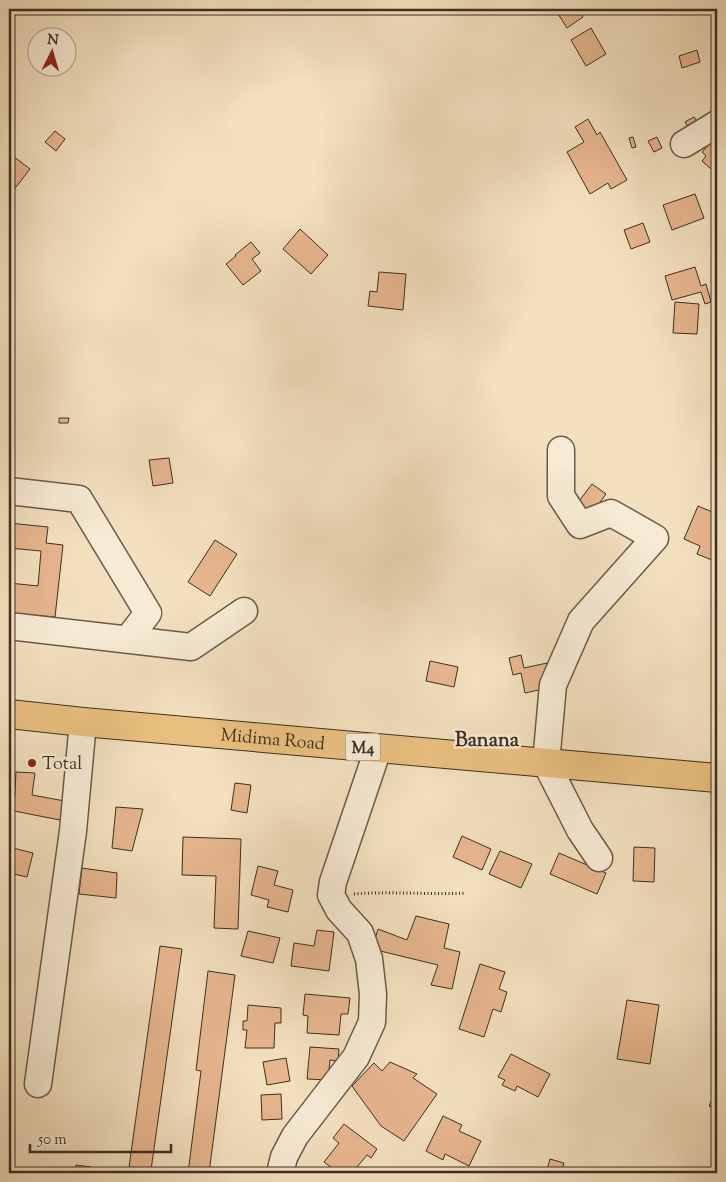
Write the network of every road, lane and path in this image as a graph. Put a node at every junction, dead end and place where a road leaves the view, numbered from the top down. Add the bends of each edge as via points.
1 (717, 124) edge
2 (684, 144) dead end
3 (562, 450) dead end
4 (9, 490) edge
5 (244, 611) dead end
6 (9, 626) edge
7 (128, 639) junction
8 (9, 714) edge
9 (83, 722) junction
10 (378, 749) junction
11 (546, 763) junction
12 (717, 778) edge
13 (599, 858) dead end
14 (466, 893) dead end
15 (331, 895) junction
16 (38, 1084) dead end
17 (280, 1173) edge

1 - 2 street
3 - 11 street via 561,496 580,525 611,513 654,538 581,621 553,685
4 - 7 street via 79,499 148,613
5 - 7 street via 191,647
6 - 7 street
8 - 9 main road, Midima Road / M4
9 - 10 main road, Midima Road / M4
9 - 16 street via 73,831
10 - 11 main road, Midima Road / M4
10 - 15 street via 332,882
11 - 12 main road, Midima Road / M4
11 - 13 street via 580,830
14 - 15 path
15 - 17 street via 339,910 360,933 369,959 372,1022 356,1057 295,1136

